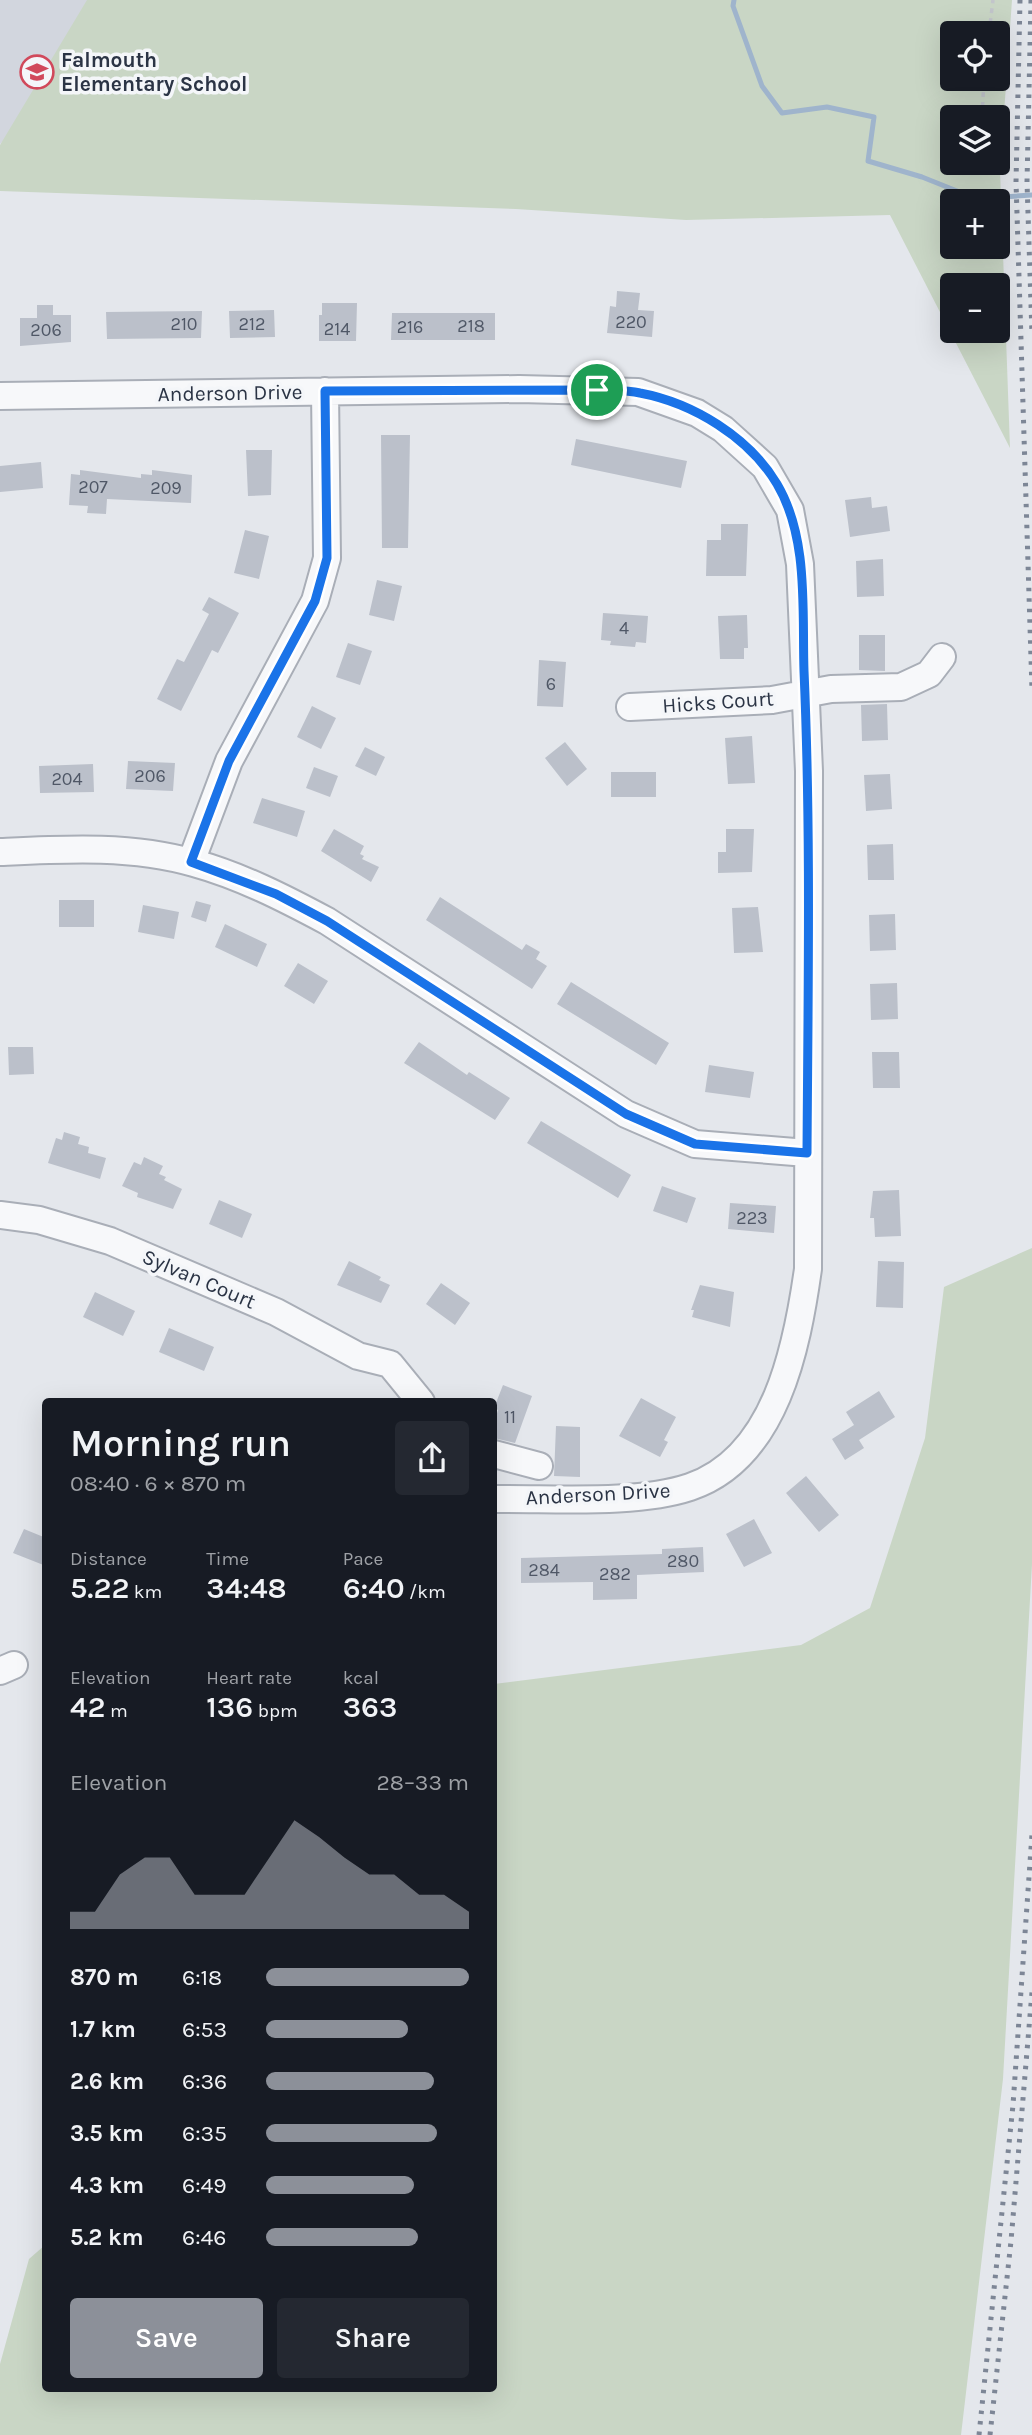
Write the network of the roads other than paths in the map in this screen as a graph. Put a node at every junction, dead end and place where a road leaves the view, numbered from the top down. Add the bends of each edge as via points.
1 (325, 391) junction
2 (0, 396) edge
3 (942, 657) dead end
4 (805, 694) junction
5 (630, 707) dead end
6 (0, 852) edge
7 (191, 862) junction
8 (807, 1153) junction
9 (0, 1215) edge
10 (418, 1398) edge
11 (497, 1455) edge
12 (539, 1466) dead end
13 (497, 1499) edge

1 - 2 street, Anderson Drive
1 - 4 street, Anderson Drive via 638,392 668,400 723,429 765,467 790,510 800,564
1 - 7 street via 327,558 321,583 229,761
3 - 4 street, Hicks Court via 929,674 901,687
4 - 5 street, Hicks Court via 772,700
4 - 8 street, Anderson Drive via 809,771
6 - 7 street via 90,849
7 - 8 street via 276,894 327,921 626,1114 660,1131 695,1144
8 - 13 street, Anderson Drive via 808,1269 792,1357 770,1413 736,1457 705,1481 671,1492
9 - 10 street, Sylvan Court via 39,1220 110,1241 276,1312 358,1356 390,1363
11 - 12 street

